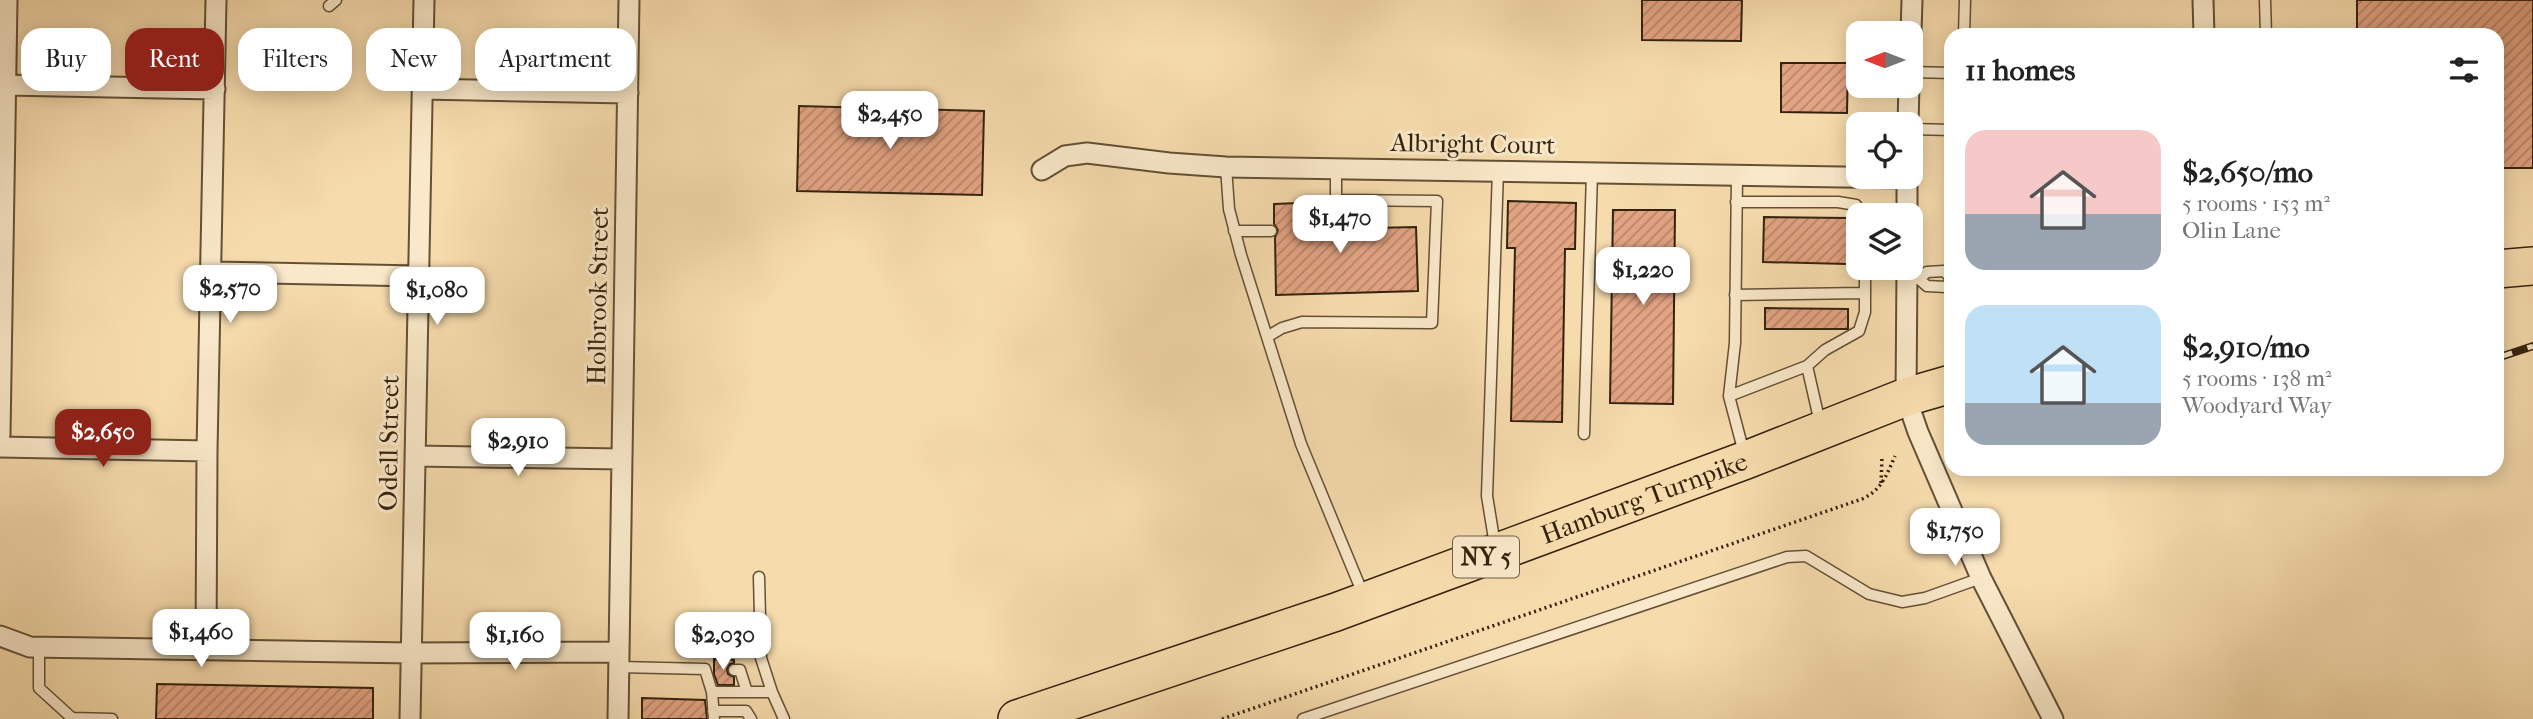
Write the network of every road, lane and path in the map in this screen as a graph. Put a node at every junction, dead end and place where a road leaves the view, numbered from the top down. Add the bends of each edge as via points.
1 (6, 0) edge
2 (216, 0) edge
3 (424, 0) edge
4 (629, 0) edge
5 (1912, 0) edge
6 (1965, 0) edge
7 (2203, 0) edge
8 (2265, 0) edge
9 (1911, 21) edge
10 (216, 28) edge
11 (423, 28) edge
12 (1964, 28) edge
13 (2204, 28) edge
14 (2266, 28) edge
15 (1923, 72) edge
16 (1944, 73) edge
17 (5, 85) junction
18 (125, 87) edge
19 (461, 90) edge
20 (215, 91) edge
21 (422, 91) edge
22 (628, 93) junction
23 (1923, 127) edge
24 (1944, 129) edge
25 (1226, 167) junction
26 (1336, 169) junction
27 (1042, 170) dead end
28 (1499, 170) junction
29 (1592, 173) junction
30 (1737, 175) junction
31 (1846, 176) edge
32 (1736, 202) junction
33 (1846, 203) edge
34 (1234, 231) junction
35 (1271, 231) dead end
36 (2533, 266) edge
37 (2504, 268) edge
38 (1944, 271) edge
39 (211, 272) junction
40 (1923, 273) edge
41 (418, 276) junction
42 (1866, 280) edge
43 (1911, 280) edge
44 (1918, 280) edge
45 (1944, 287) edge
46 (1865, 293) junction
47 (1735, 295) junction
48 (1267, 337) junction
49 (1807, 366) junction
50 (1944, 386) edge
51 (1729, 396) junction
52 (1906, 397) junction
53 (1822, 430) junction
54 (1584, 434) dead end
55 (0, 435) edge
56 (0, 447) edge
57 (207, 451) junction
58 (415, 456) junction
59 (1882, 457) dead end
60 (1894, 458) dead end
61 (622, 459) junction
62 (1746, 460) junction
63 (1881, 485) junction
64 (1496, 553) junction
65 (759, 577) dead end
66 (1981, 578) junction
67 (1366, 601) junction
68 (0, 636) edge
69 (39, 647) junction
70 (206, 649) junction
71 (411, 653) junction
72 (619, 659) junction
73 (734, 670) dead end
74 (712, 692) junction
75 (747, 692) junction
76 (772, 692) junction
77 (713, 715) edge
78 (72, 718) edge
79 (112, 719) edge
80 (410, 719) edge
81 (618, 719) edge
82 (751, 719) edge
83 (784, 719) edge
84 (1017, 719) edge
85 (1222, 719) edge
86 (1303, 719) edge
87 (2053, 719) edge

1 - 17 street
2 - 10 street
3 - 11 street, Odell Street
4 - 22 street, Holbrook Street
5 - 9 street
6 - 12 lane
7 - 13 street
8 - 14 lane
15 - 16 lane
17 - 18 street
17 - 55 street
19 - 22 street
20 - 39 street
21 - 41 street, Odell Street
22 - 61 street, Holbrook Street
23 - 24 lane
25 - 26 street, Albright Court
25 - 27 street, Albright Court via 1087,153 1065,156
25 - 34 lane
26 - 28 street, Albright Court
26 - 48 lane via 1336,200 1437,201 1433,323 1302,322
28 - 29 street, Albright Court
28 - 64 lane via 1487,496
29 - 30 street, Albright Court
29 - 54 lane
30 - 31 street, Albright Court
30 - 32 lane
32 - 33 lane
32 - 47 lane
34 - 35 lane
34 - 48 lane
36 - 37 highway
38 - 40 lane
39 - 41 street
39 - 57 street
41 - 58 street, Odell Street
42 - 46 lane
43 - 52 street
44 - 45 lane via 1927,286
46 - 47 lane
46 - 49 lane via 1859,331
47 - 51 lane
48 - 67 lane via 1301,444
49 - 51 lane
49 - 53 lane
50 - 52 highway, Hamburg Turnpike / NY 5
51 - 62 lane
52 - 53 highway, Hamburg Turnpike / NY 5
52 - 66 street
53 - 62 highway, Hamburg Turnpike / NY 5
56 - 57 street
57 - 70 street
58 - 61 street
58 - 71 street, Odell Street
59 - 63 path
60 - 63 path
61 - 72 street, Holbrook Street
62 - 64 highway, Hamburg Turnpike / NY 5
63 - 85 path via 1862,499
64 - 67 highway, Hamburg Turnpike / NY 5
65 - 76 lane via 761,658
66 - 86 lane via 1902,602 1869,594 1807,556 1787,557
66 - 87 street
67 - 84 highway, Hamburg Turnpike / NY 5
68 - 69 street
69 - 70 street
69 - 78 lane via 39,688
70 - 71 street
71 - 72 street
71 - 80 street, Odell Street
72 - 74 lane via 709,669
72 - 81 street, Holbrook Street
73 - 75 lane via 740,670
74 - 75 lane
74 - 77 lane
75 - 76 lane
76 - 83 lane
77 - 82 lane via 746,711
78 - 79 lane

